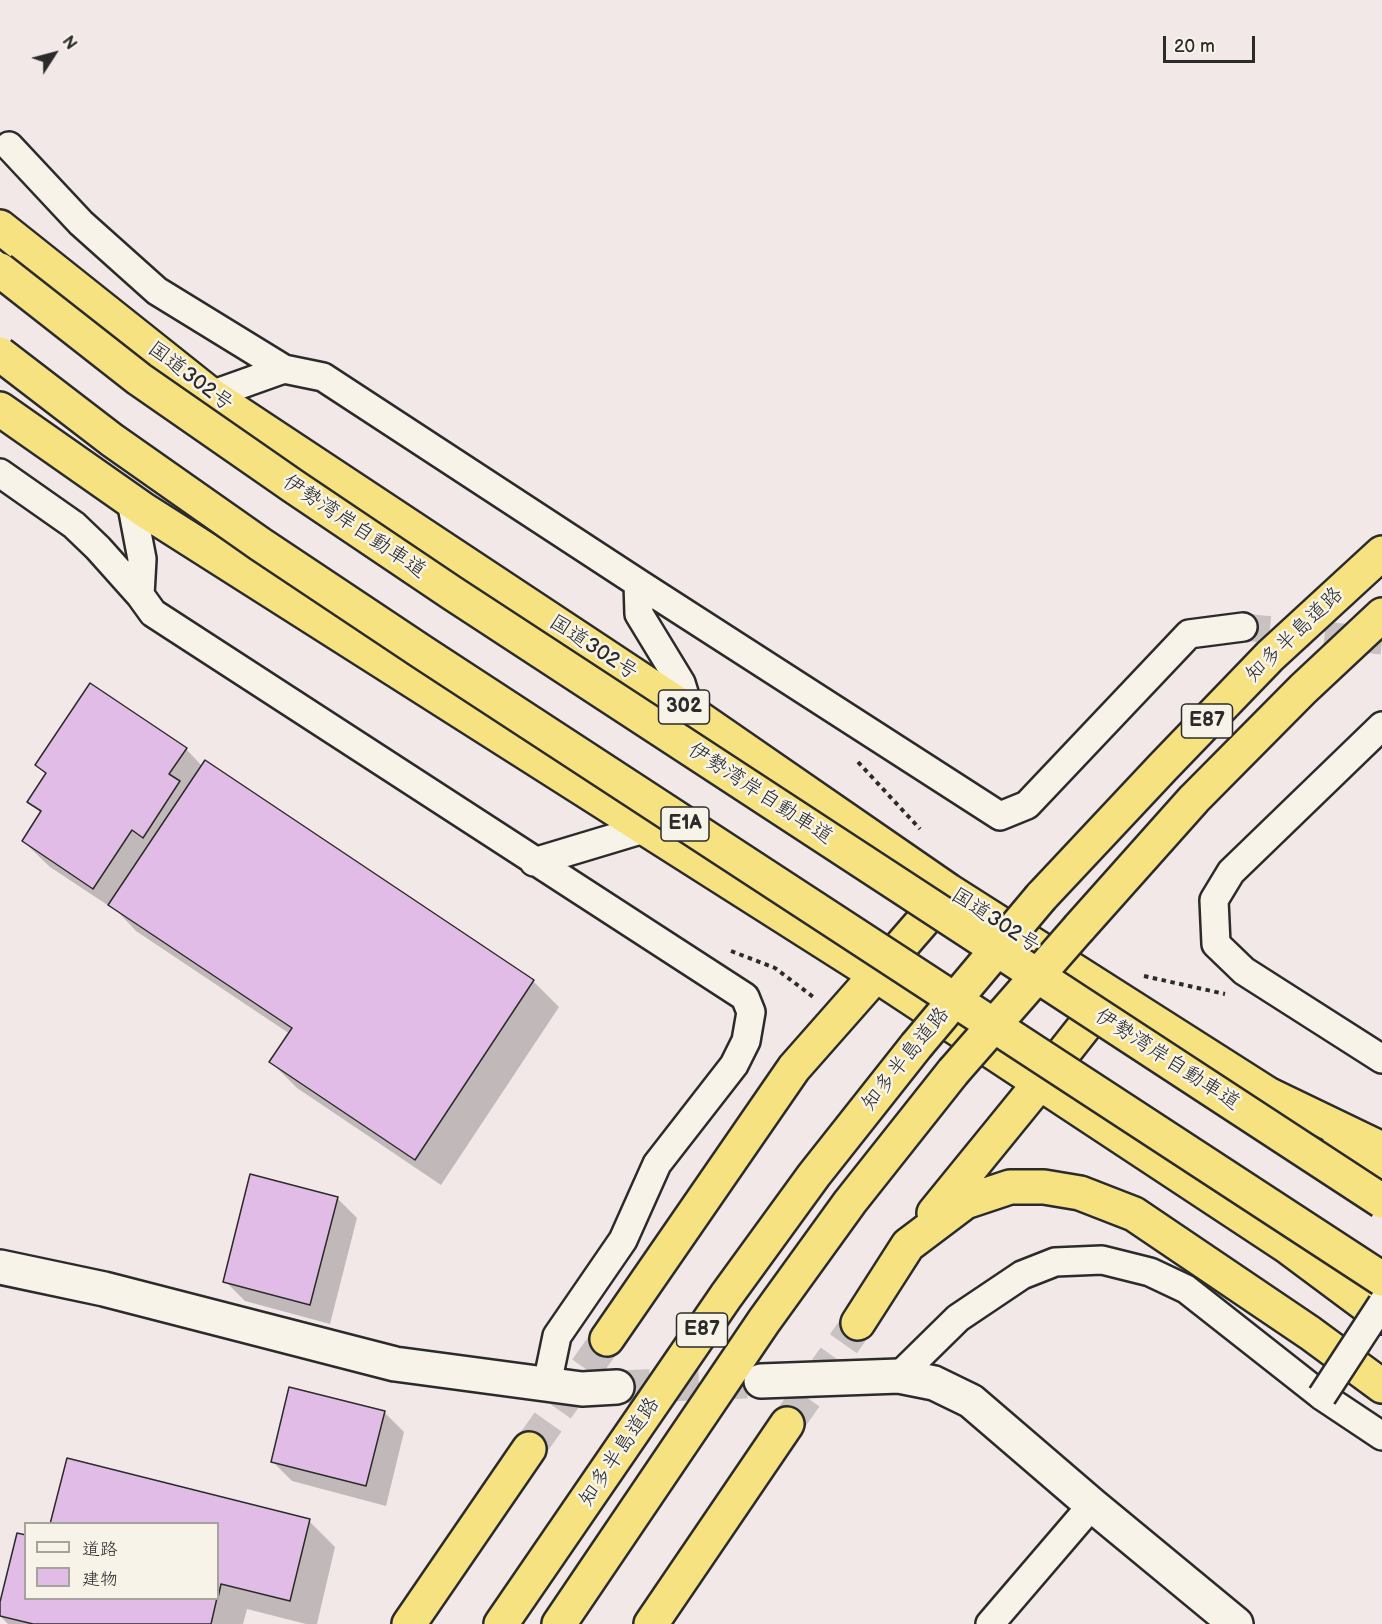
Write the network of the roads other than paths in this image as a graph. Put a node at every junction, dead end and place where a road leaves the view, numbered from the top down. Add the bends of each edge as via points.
1 (9, 146) dead end
2 (0, 227) edge
3 (0, 270) edge
4 (0, 354) edge
5 (284, 369) junction
6 (211, 395) junction
7 (0, 409) edge
8 (0, 473) edge
9 (132, 501) junction
10 (1382, 553) edge
11 (638, 583) junction
12 (140, 595) junction
13 (1382, 615) edge
14 (1243, 627) tunnel mouth
15 (690, 712) junction
16 (1382, 726) edge
17 (647, 828) junction
18 (534, 862) junction
19 (949, 891) junction
20 (876, 975) junction
21 (1110, 994) junction
22 (1382, 1059) edge
23 (1039, 1084) junction
24 (1272, 1096) junction
25 (1382, 1149) edge
26 (1382, 1167) edge
27 (1382, 1201) edge
28 (908, 1245) junction
29 (0, 1267) edge
30 (1382, 1279) edge
31 (1382, 1304) edge
32 (1382, 1317) edge
33 (858, 1323) tunnel mouth
34 (607, 1339) tunnel mouth
35 (899, 1376) junction
36 (761, 1381) tunnel mouth
37 (547, 1384) junction
38 (1382, 1386) edge
39 (617, 1387) tunnel mouth
40 (1322, 1396) junction
41 (787, 1424) tunnel mouth
42 (1382, 1436) edge
43 (529, 1449) tunnel mouth
44 (1092, 1505) junction
45 (410, 1624) edge
46 (501, 1624) edge
47 (559, 1624) edge
48 (651, 1624) edge
49 (990, 1624) edge
50 (1236, 1624) edge

1 - 5 street via 81,223 157,291
2 - 6 highway, 国道302号 / 302
3 - 27 highway, 伊勢湾岸自動車道, bridge via 139,379 303,493
4 - 30 highway, E1A, bridge via 112,440 269,550
5 - 6 street
5 - 11 street via 323,377
6 - 15 highway, 国道302号 / 302
7 - 9 highway
8 - 12 street via 74,525
9 - 12 street via 142,559
9 - 17 highway
10 - 46 highway, 知多半島道路 / E87, bridge via 1270,656 1163,767 1041,897 916,1046 814,1175 726,1296
11 - 14 street via 1000,816 1027,805 1189,634
11 - 15 street via 639,614 681,683
12 - 18 street via 153,613
13 - 47 highway, E87, bridge via 1194,800 953,1072 850,1202 764,1321
15 - 19 highway, 国道302号 / 302
16 - 22 street via 1231,872 1214,900 1216,944 1244,971
17 - 18 street
17 - 20 highway
18 - 37 street via 745,997 751,1012 746,1041 734,1065 657,1164 624,1240 557,1336
19 - 20 highway
19 - 21 highway, 国道302号 / 302
20 - 23 highway
20 - 34 highway via 794,1068
21 - 23 highway
21 - 24 highway, 国道302号 / 302
23 - 28 highway
23 - 32 highway via 1288,1248
24 - 25 highway
24 - 26 highway, 国道302号 / 302
28 - 33 highway
28 - 38 highway via 965,1202 1010,1187 1080,1193 1134,1214
29 - 37 street via 104,1289 395,1364
31 - 40 street, bridge
35 - 36 street
35 - 40 street via 958,1318 1022,1275 1055,1262 1102,1260 1150,1272 1186,1289
35 - 44 street via 934,1383 971,1401
37 - 39 street via 582,1389
40 - 42 street
41 - 48 highway
43 - 45 highway
44 - 49 street
44 - 50 street

